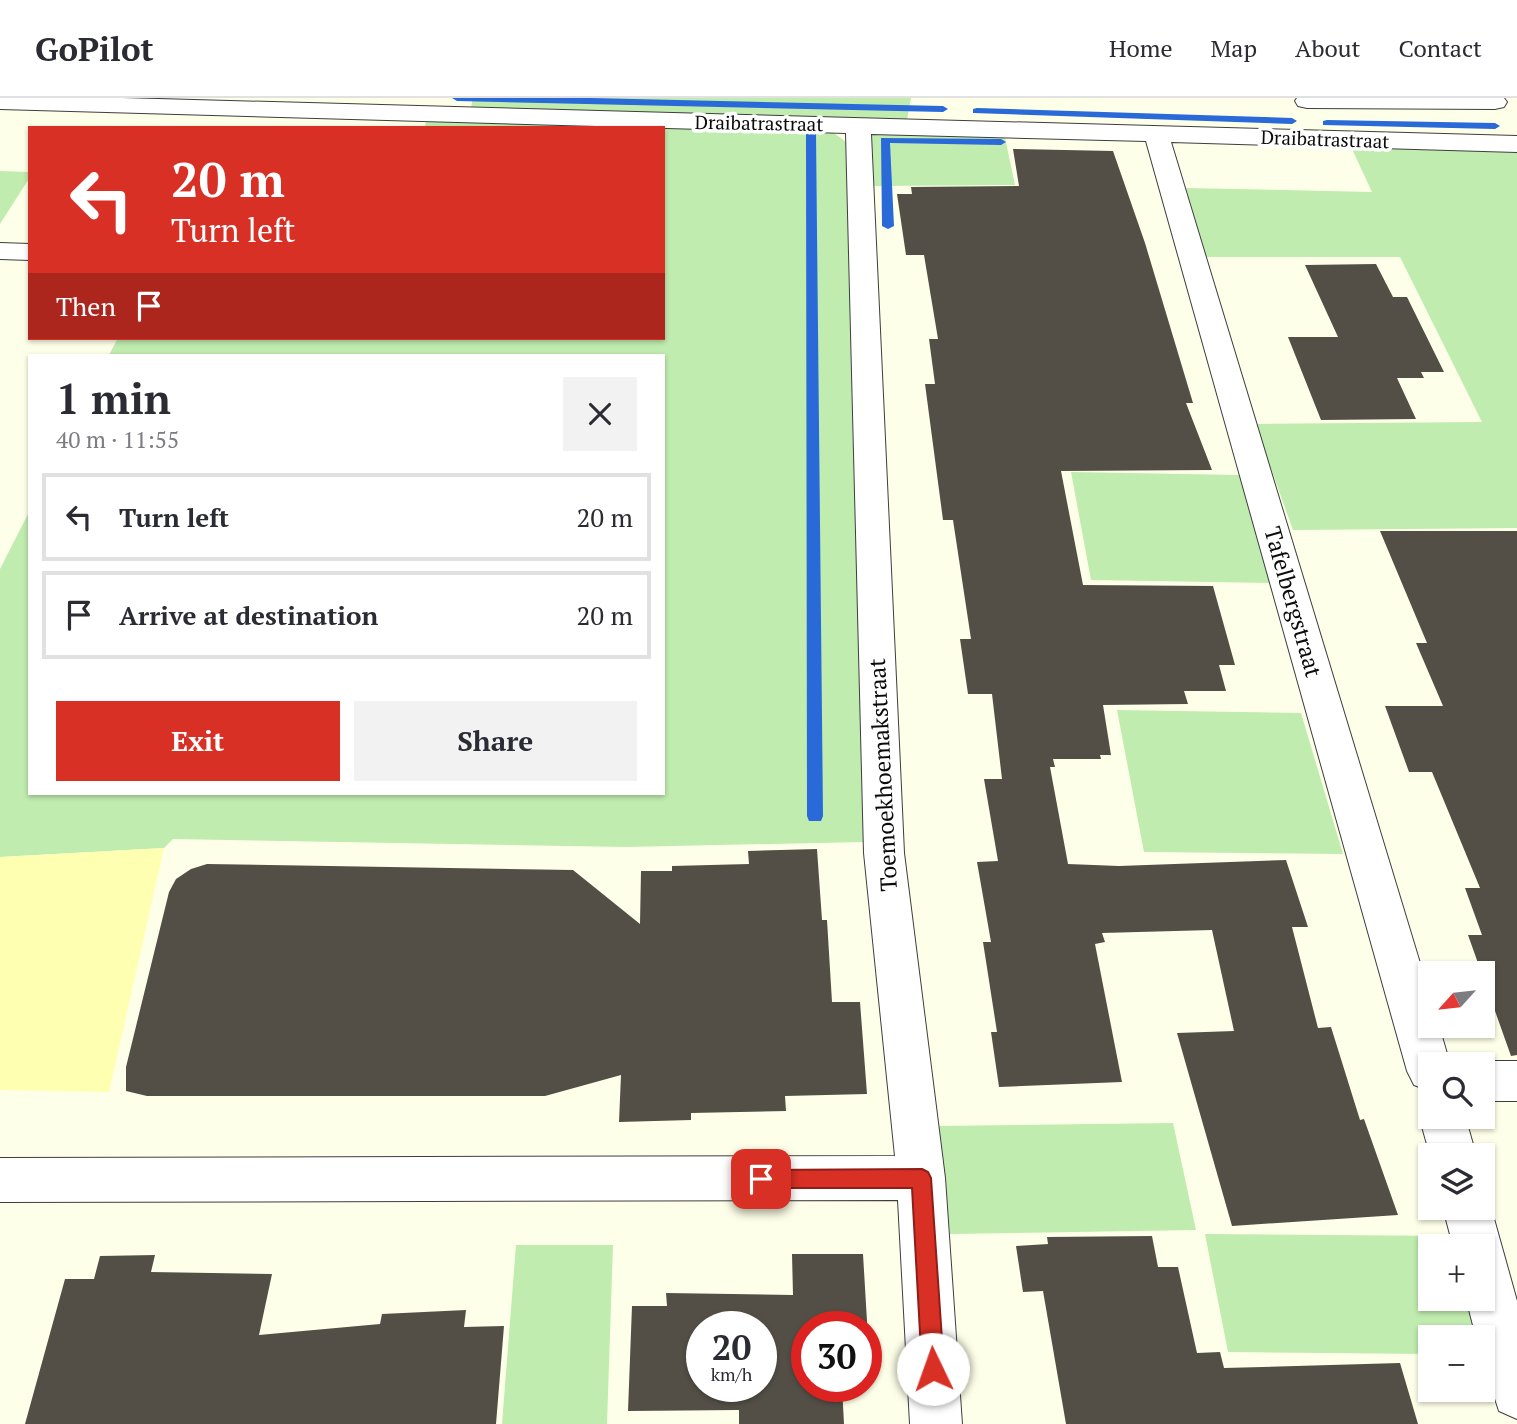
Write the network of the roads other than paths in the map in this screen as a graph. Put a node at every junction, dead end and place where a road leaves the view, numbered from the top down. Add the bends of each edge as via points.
1 (1306, 99) edge
2 (1492, 100) edge
3 (0, 102) edge
4 (146, 102) edge
5 (858, 125) junction
6 (1517, 132) edge
7 (1156, 133) junction
8 (1329, 139) junction
9 (1517, 144) edge
10 (0, 251) edge
11 (28, 252) edge
12 (1424, 1052) edge
13 (1495, 1081) edge
14 (1517, 1081) edge
15 (922, 1178) junction
16 (0, 1180) edge
17 (1495, 1311) edge
18 (1517, 1393) edge
19 (936, 1424) edge

1 - 2 street
1 - 8 street
2 - 6 street
3 - 4 street, Draibatrastraat
4 - 5 street, Draibatrastraat
5 - 7 street, Draibatrastraat via 971,118
5 - 15 street, Toemoekhoemakstraat via 884,853
7 - 8 street, Draibatrastraat
7 - 12 street, Tafelbergstraat
8 - 9 street, Draibatrastraat
10 - 11 street
13 - 14 street
15 - 16 street
15 - 19 street, Toemoekhoemakstraat
17 - 18 street

